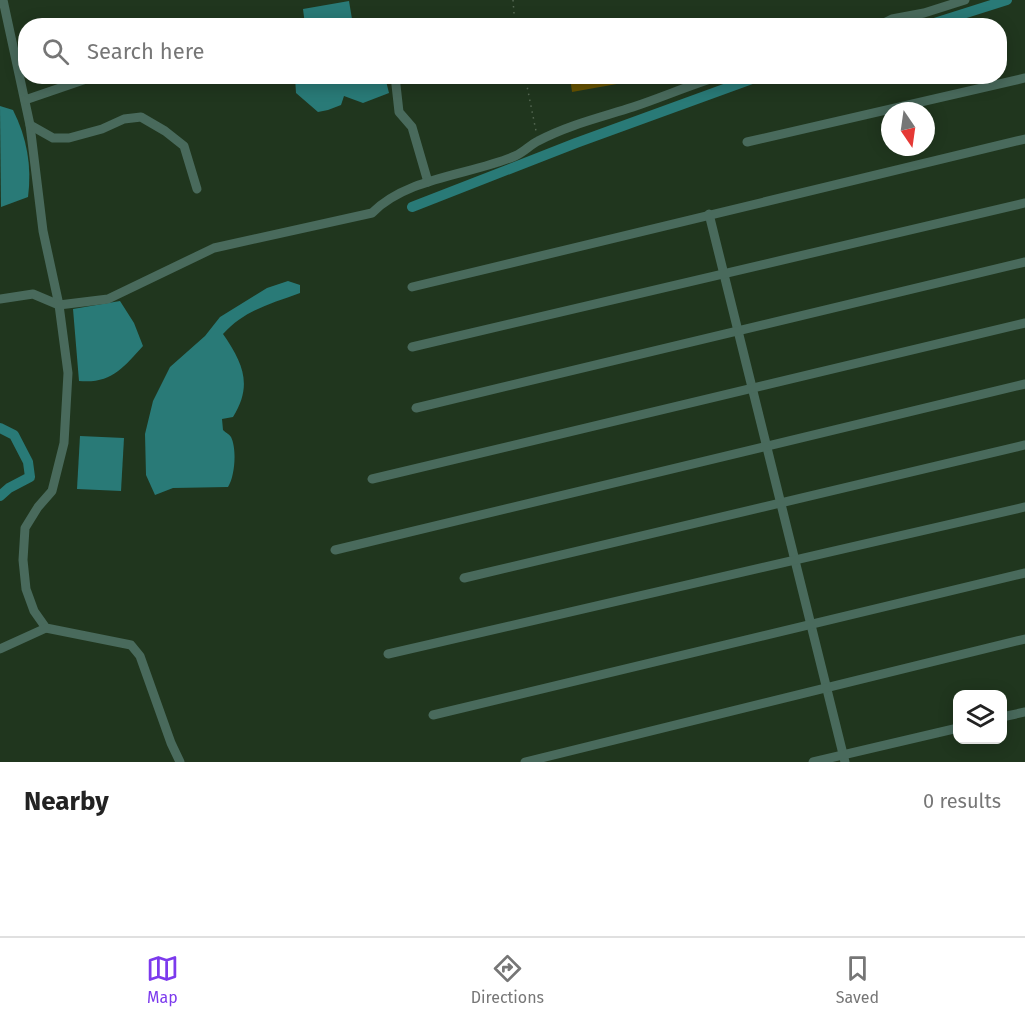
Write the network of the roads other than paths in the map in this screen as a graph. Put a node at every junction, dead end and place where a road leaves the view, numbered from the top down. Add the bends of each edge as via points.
1 (3, 0) edge
2 (965, 0) edge
3 (901, 18) edge
4 (18, 68) edge
5 (1025, 78) edge
6 (1007, 82) edge
7 (21, 84) edge
8 (72, 84) edge
9 (396, 84) edge
10 (697, 84) edge
11 (999, 84) edge
12 (25, 100) junction
13 (30, 124) junction
14 (1025, 139) edge
15 (747, 142) dead end
16 (428, 182) junction
17 (197, 189) dead end
18 (1025, 203) edge
19 (709, 214) junction
20 (1025, 262) edge
21 (723, 273) junction
22 (412, 287) dead end
23 (0, 299) edge
24 (59, 305) junction
25 (1025, 323) edge
26 (738, 332) junction
27 (412, 347) dead end
28 (1025, 384) edge
29 (752, 387) junction
30 (416, 408) dead end
31 (766, 445) junction
32 (1025, 445) edge
33 (372, 479) dead end
34 (780, 502) junction
35 (1025, 507) edge
36 (334, 550) dead end
37 (795, 560) junction
38 (1025, 573) edge
39 (464, 578) dead end
40 (810, 623) junction
41 (46, 628) junction
42 (1025, 639) edge
43 (0, 649) edge
44 (388, 654) dead end
45 (826, 688) junction
46 (1025, 712) edge
47 (433, 716) dead end
48 (1007, 716) edge
49 (953, 729) edge
50 (844, 758) edge
51 (180, 762) edge
52 (525, 762) edge
53 (813, 762) edge

1 - 4 street
2 - 3 street
5 - 6 street
7 - 12 street
8 - 12 street
9 - 16 street via 399,112 412,127
10 - 16 street via 538,141 517,156
11 - 15 street
12 - 13 street
13 - 17 street via 53,138 69,138 141,117 184,146
13 - 24 street via 43,231
14 - 19 street
16 - 24 street via 383,202 372,213 214,248 108,299
18 - 21 street
19 - 21 street
19 - 22 street
20 - 26 street
21 - 26 street
21 - 27 street
23 - 24 street via 33,294
24 - 41 street via 68,373 64,443 52,491 25,528 23,560 26,589
25 - 29 street
26 - 29 street
26 - 30 street
28 - 31 street
29 - 31 street
29 - 33 street
31 - 34 street
31 - 36 street
32 - 34 street
34 - 37 street
34 - 39 street
35 - 37 street
37 - 40 street
37 - 44 street
38 - 40 street
40 - 45 street
40 - 47 street
41 - 43 street
41 - 51 street via 131,645 140,656
42 - 45 street
45 - 50 street
45 - 52 street
46 - 48 street
49 - 50 street
50 - 53 street

